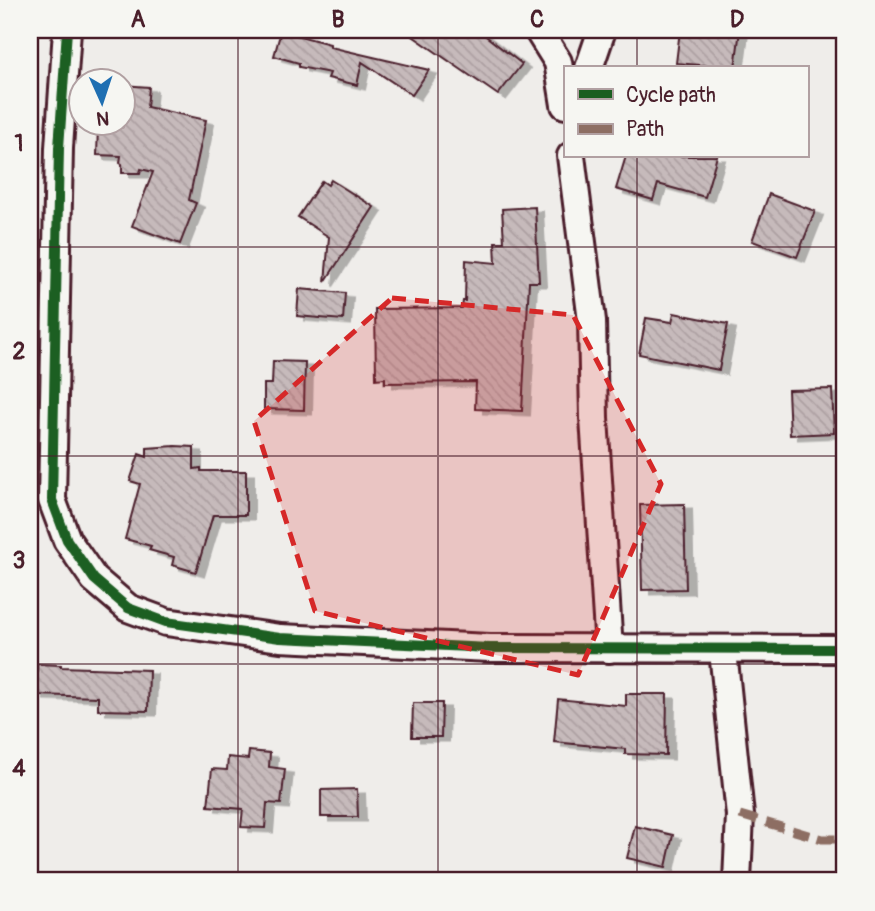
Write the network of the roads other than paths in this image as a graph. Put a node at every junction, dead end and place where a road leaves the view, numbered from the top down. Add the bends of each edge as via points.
1 (67, 30) edge
2 (538, 30) edge
3 (602, 30) edge
4 (590, 66) edge
5 (564, 99) edge
6 (571, 158) edge
7 (609, 649) junction
8 (845, 649) edge
9 (723, 651) junction
10 (737, 881) edge

1 - 7 street via 59,148 52,500 67,540 94,579 128,608 166,622 280,638
2 - 5 street via 558,62
3 - 4 street
6 - 7 street via 592,321
7 - 9 street
8 - 9 street
9 - 10 street via 740,815

